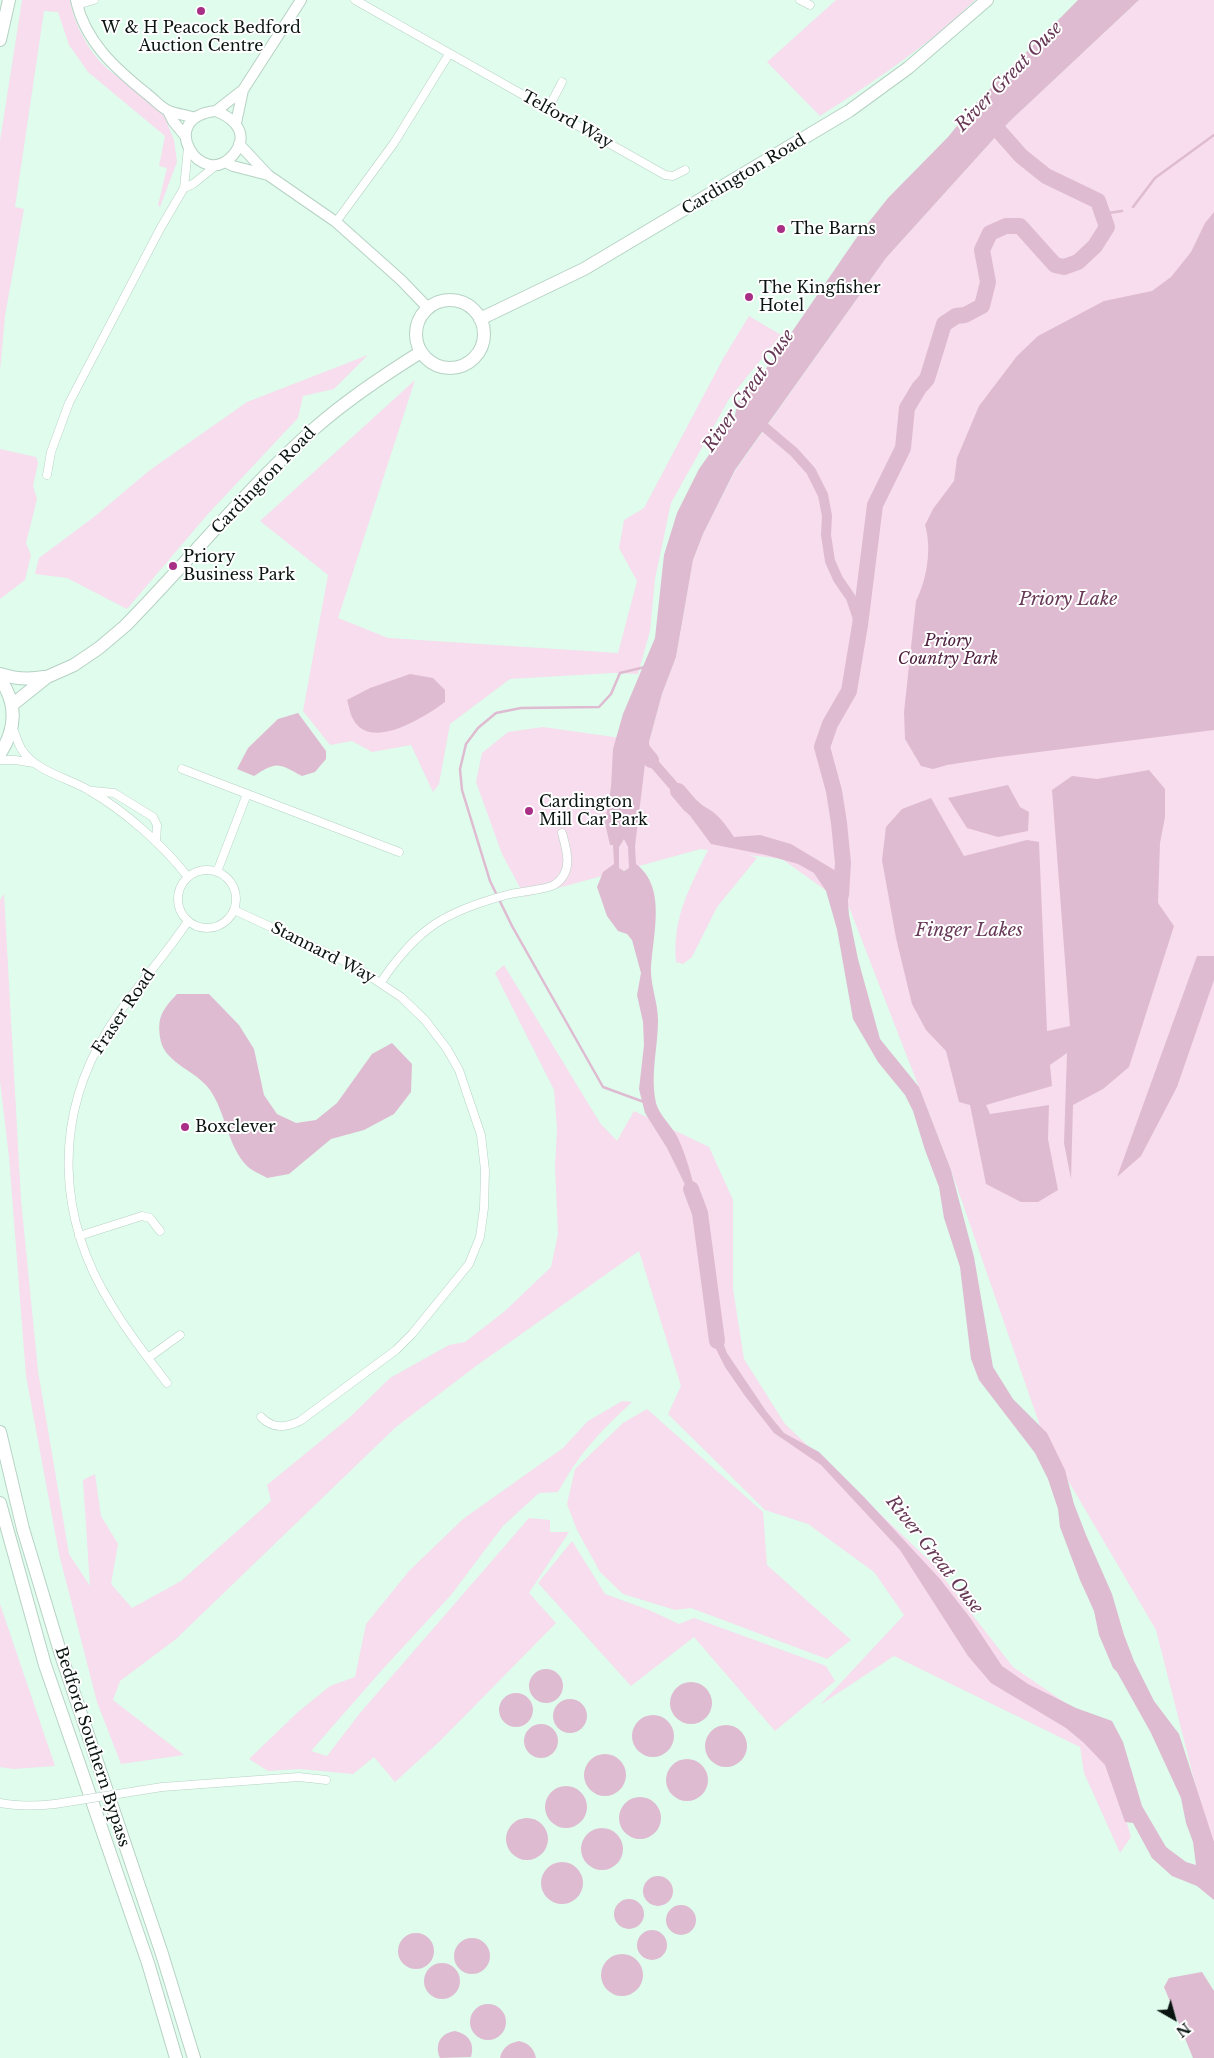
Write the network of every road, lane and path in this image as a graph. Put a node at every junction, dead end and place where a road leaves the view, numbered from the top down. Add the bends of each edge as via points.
1 (9, 0) edge
2 (94, 0) edge
3 (301, 0) edge
4 (355, 0) edge
5 (800, 0) edge
6 (987, 0) edge
7 (77, 3) edge
8 (810, 5) dead end
9 (0, 40) edge
10 (449, 54) junction
11 (562, 82) dead end
12 (243, 90) junction
13 (548, 109) junction
14 (168, 111) junction
15 (216, 111) junction
16 (195, 118) junction
17 (236, 123) junction
18 (186, 137) junction
19 (239, 144) junction
20 (188, 148) junction
21 (222, 163) junction
22 (686, 170) dead end
23 (268, 174) junction
24 (184, 188) junction
25 (336, 222) junction
26 (428, 308) junction
27 (480, 319) junction
28 (420, 352) junction
29 (47, 475) dead end
30 (0, 674) edge
31 (47, 677) junction
32 (0, 679) edge
33 (12, 706) junction
34 (13, 729) junction
35 (0, 754) edge
36 (0, 760) edge
37 (34, 763) junction
38 (182, 769) dead end
39 (90, 791) junction
40 (247, 794) junction
41 (562, 833) dead end
42 (156, 842) junction
43 (399, 852) dead end
44 (217, 872) junction
45 (188, 877) junction
46 (234, 910) junction
47 (188, 921) junction
48 (382, 982) junction
49 (160, 1231) dead end
50 (79, 1236) junction
51 (180, 1335) dead end
52 (148, 1358) junction
53 (167, 1383) dead end
54 (260, 1417) dead end
55 (0, 1432) edge
56 (0, 1503) edge
57 (326, 1780) dead end
58 (0, 1803) edge
59 (176, 2058) edge
60 (194, 2058) edge

1 - 9 main road
2 - 7 street
3 - 12 street
4 - 10 street, Telford Way
5 - 8 street
6 - 27 main road, Cardington Road via 908,68 850,110 584,269
7 - 14 street via 88,31 104,56
10 - 13 street, Telford Way
10 - 25 street via 394,143
11 - 13 street
12 - 15 street
12 - 17 street
13 - 22 street, Telford Way via 665,175 673,176
14 - 16 street
14 - 18 street
15 - 16 street via 205,112
15 - 17 street
16 - 18 street via 187,126
17 - 19 street
18 - 20 street
19 - 21 street via 234,154
19 - 23 street
20 - 21 street via 201,162
20 - 24 street
21 - 23 street
21 - 24 street
23 - 25 street
24 - 29 street via 70,404 51,452
25 - 26 street
26 - 27 main road via 453,300 469,306
26 - 28 main road via 416,328
27 - 28 main road via 484,334 480,350 470,362 454,368 440,367
28 - 31 main road, Cardington Road via 315,427 125,626 99,648
30 - 31 main road, Cardington Road via 29,680
31 - 33 main road, Cardington Road
32 - 33 main road
33 - 34 main road
34 - 35 main road
34 - 37 street via 22,750
36 - 37 street
37 - 39 street
38 - 40 street
39 - 42 street
39 - 42 street via 114,793 153,817 158,825
40 - 43 street
40 - 44 street
41 - 48 street via 568,861 561,878 553,886 526,890 460,909 427,929 407,947
42 - 45 street
44 - 45 street via 209,870
44 - 46 street via 234,888
45 - 47 street via 181,886 178,903
46 - 47 street via 217,926 207,928
46 - 48 street, Stannard Way via 353,965
47 - 50 street, Fraser Road via 107,1030 78,1091 68,1140 68,1177
48 - 54 street, Stannard Way via 425,1020 460,1070 481,1134 485,1170 480,1237 469,1264 405,1341 300,1421 276,1426
49 - 50 street via 150,1218 142,1216
50 - 52 street, Fraser Road via 112,1306
51 - 52 street
52 - 53 street, Fraser Road
55 - 60 main road, Bedford Southern Bypass via 23,1529 62,1658
56 - 59 main road, Bedford Southern Bypass via 44,1665 148,1963
57 - 58 street, bridge via 299,1777 162,1787 30,1806

